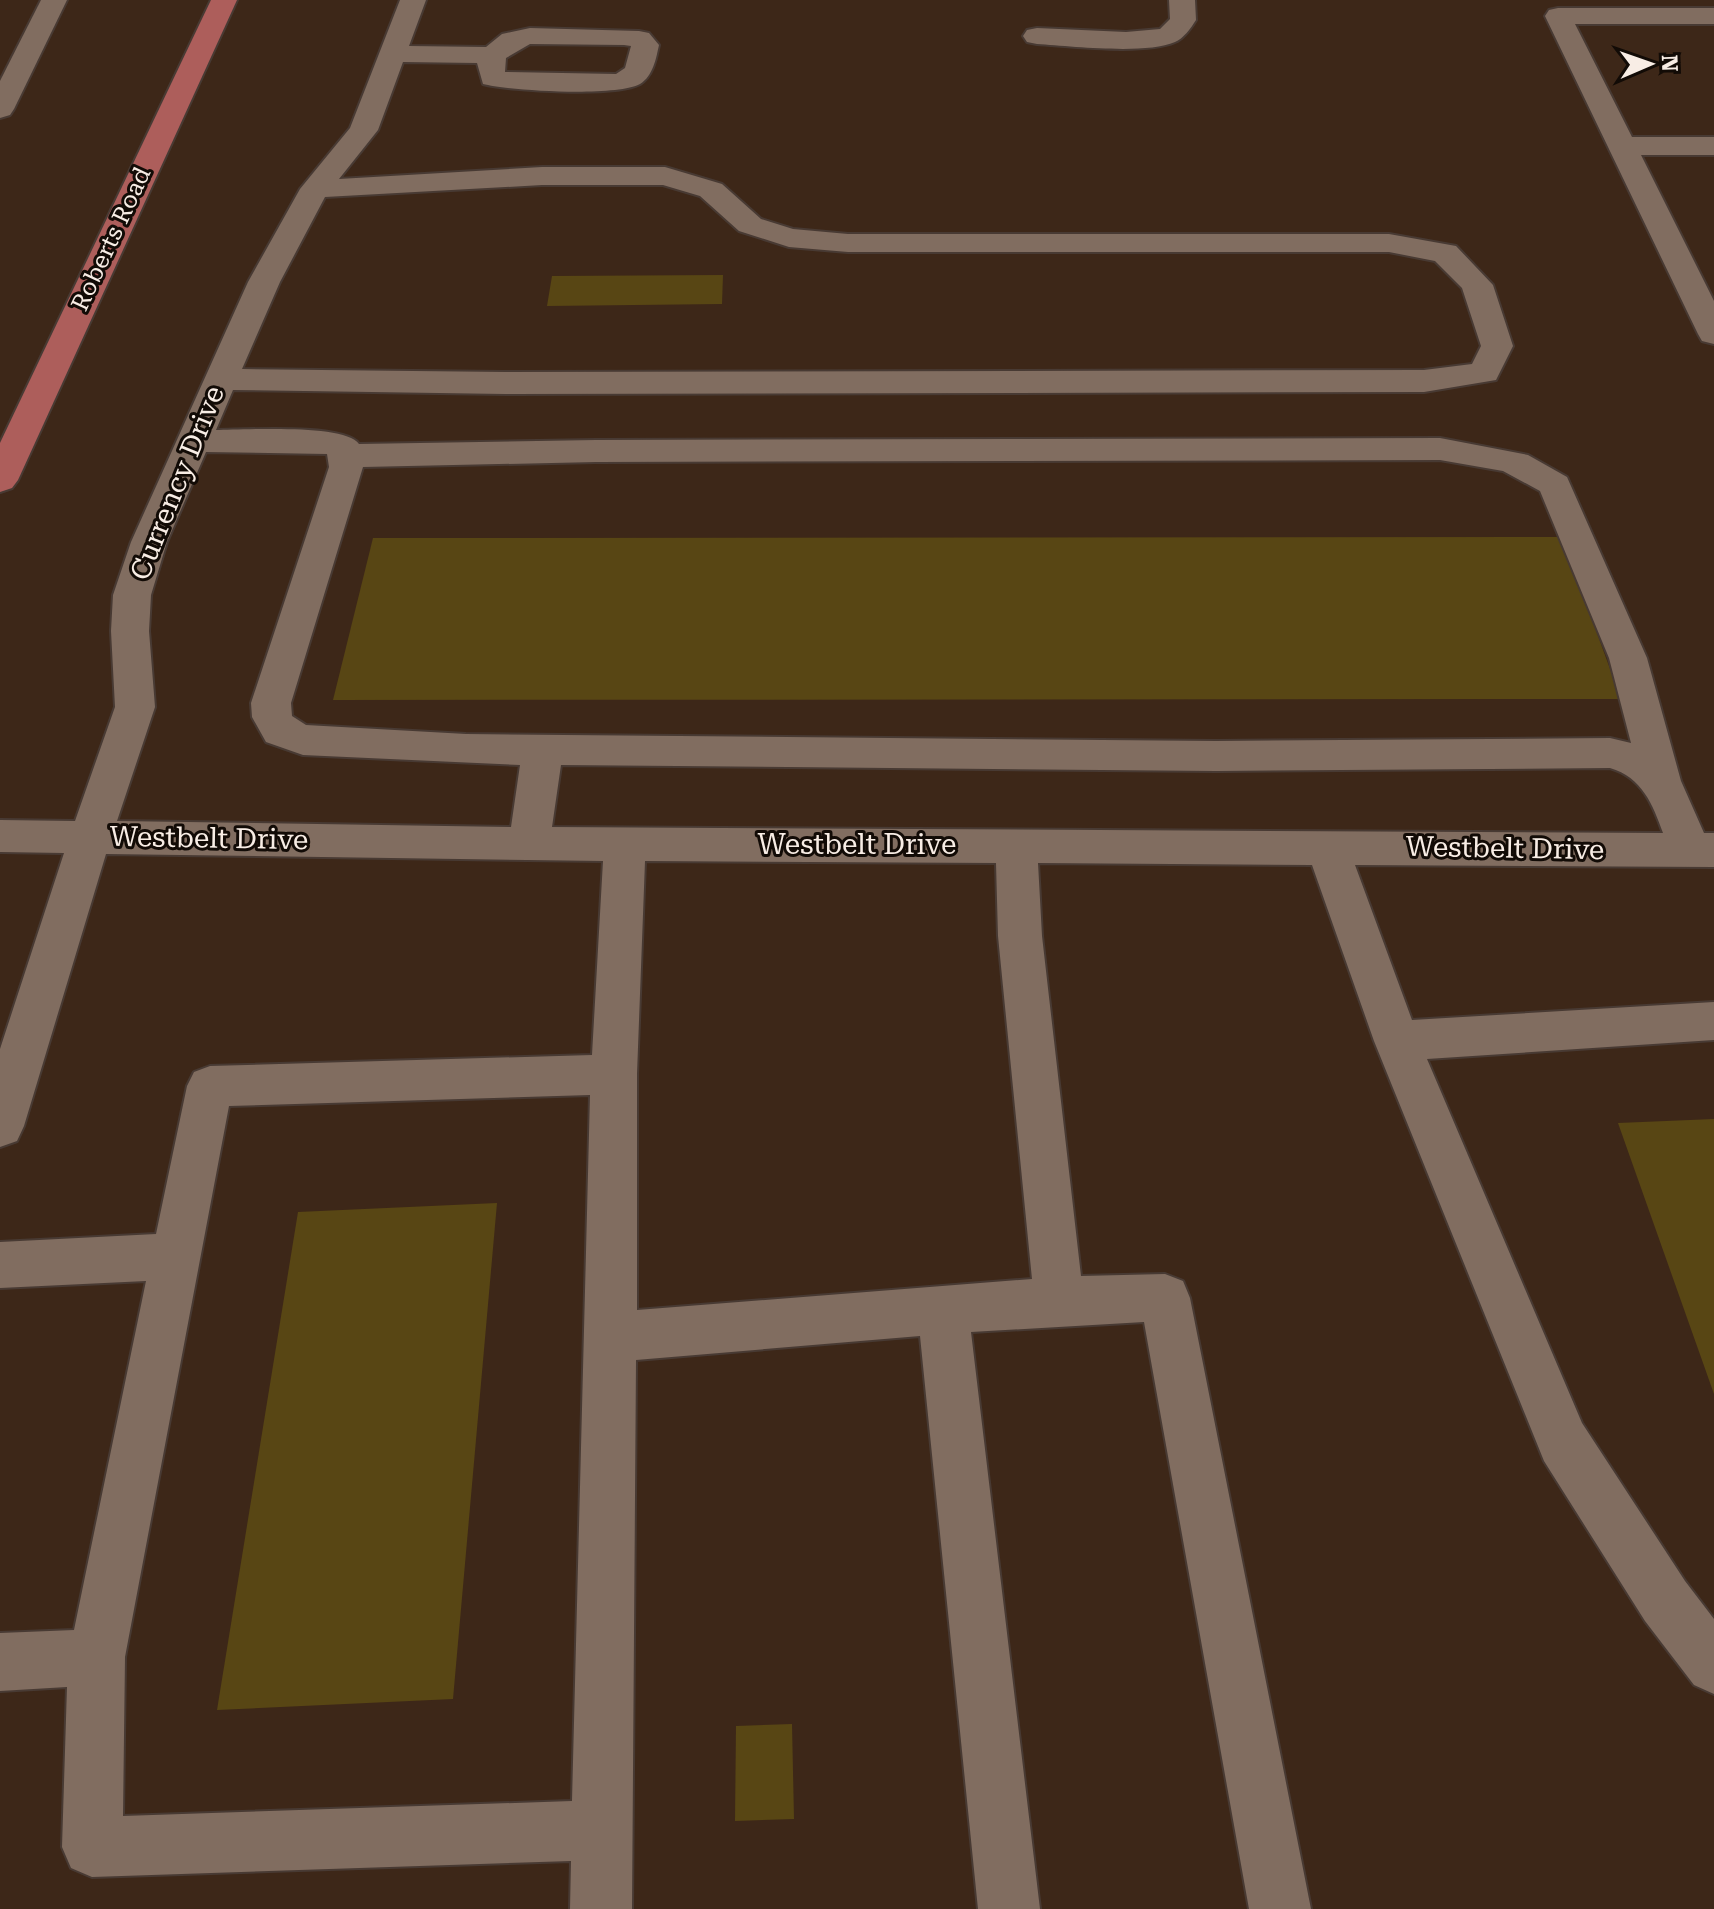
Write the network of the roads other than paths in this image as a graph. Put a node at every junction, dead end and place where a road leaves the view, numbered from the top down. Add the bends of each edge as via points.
1 (54, 0) edge
2 (224, 0) edge
3 (413, 0) edge
4 (1182, 0) edge
5 (1554, 8) edge
6 (1625, 8) edge
7 (1668, 8) edge
8 (1714, 16) edge
9 (1037, 36) dead end
10 (395, 54) junction
11 (493, 55) junction
12 (0, 109) edge
13 (1622, 146) junction
14 (1714, 146) edge
15 (319, 184) junction
16 (1714, 334) edge
17 (219, 379) junction
18 (192, 441) junction
19 (345, 456) junction
20 (0, 480) edge
21 (543, 749) junction
22 (1661, 780) junction
23 (0, 836) edge
24 (91, 837) junction
25 (529, 843) junction
26 (625, 844) junction
27 (1016, 844) junction
28 (1327, 847) junction
29 (1701, 850) edge
30 (1714, 1021) edge
31 (1397, 1041) junction
32 (614, 1074) junction
33 (0, 1126) edge
34 (175, 1256) junction
35 (0, 1265) edge
36 (1059, 1301) junction
37 (943, 1310) junction
38 (611, 1337) junction
39 (97, 1657) junction
40 (0, 1662) edge
41 (1714, 1665) edge
42 (601, 1830) junction
43 (601, 1909) edge
44 (1009, 1909) edge
45 (1280, 1909) edge

1 - 12 street
2 - 20 main road, Roberts Road
3 - 10 street, Currency Drive
4 - 9 street via 1183,20 1168,36
5 - 6 street
5 - 13 street
6 - 7 street
7 - 8 street
10 - 11 street
10 - 15 street, Currency Drive via 364,130
11 - 11 street via 493,78 617,82 639,73 645,45 624,37 530,36 512,40
13 - 14 street
13 - 16 street
15 - 17 street, Currency Drive via 264,282
15 - 17 street via 665,176 711,190 750,225 789,238 848,243 1389,243 1445,253 1477,285 1497,346 1484,373 1424,381
17 - 18 street, Currency Drive
18 - 19 street via 334,443 343,447
18 - 24 street, Currency Drive via 132,595 135,707
19 - 21 street via 346,467 271,703 280,731 303,740 342,744
19 - 22 street via 1440,449 1486,456 1545,476 1555,485 1628,658
21 - 22 street via 1200,756 1610,753 1649,767
21 - 25 street
22 - 29 street
23 - 24 street, Westbelt Drive
24 - 25 street, Westbelt Drive
24 - 33 street, Currency Drive
25 - 26 street, Westbelt Drive
26 - 27 street, Westbelt Drive
26 - 32 street
27 - 28 street, Westbelt Drive
27 - 36 street via 1020,936
28 - 29 street, Westbelt Drive
28 - 31 street
30 - 31 street
31 - 41 street via 1563,1442 1665,1601
32 - 34 street via 210,1086
32 - 38 street
34 - 35 street
34 - 39 street
36 - 37 street
36 - 45 street via 1165,1298
37 - 38 street
37 - 44 street
38 - 42 street
39 - 40 street
39 - 42 street via 92,1847
42 - 43 street

